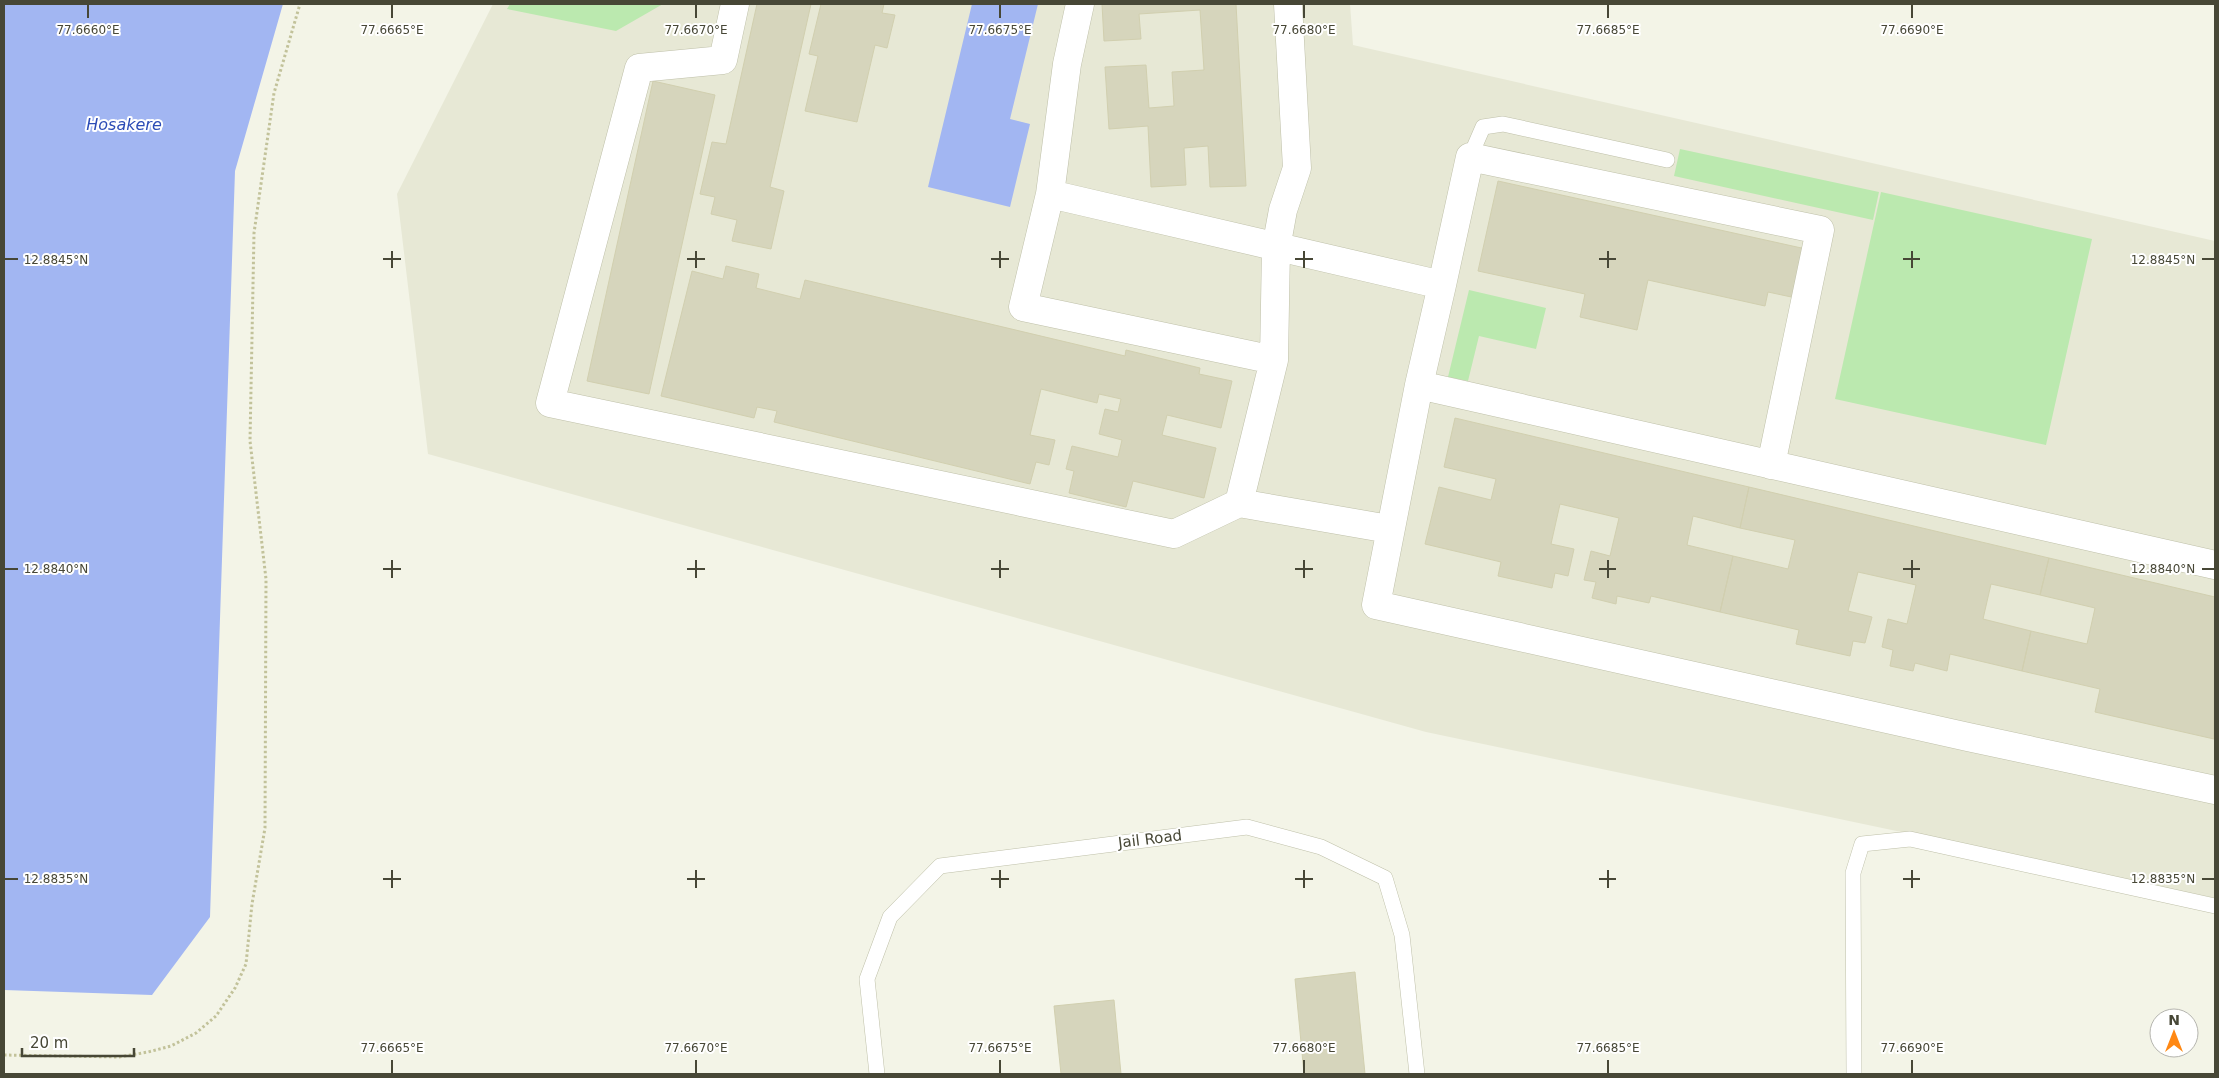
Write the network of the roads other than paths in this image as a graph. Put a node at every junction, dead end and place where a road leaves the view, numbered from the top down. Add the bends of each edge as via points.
1 (735, 4) edge
2 (1080, 4) edge
3 (1288, 4) edge
4 (1470, 157) junction
5 (1667, 160) dead end
6 (1050, 194) junction
7 (1276, 248) junction
8 (1442, 285) junction
9 (1274, 360) junction
10 (1419, 385) junction
11 (1771, 465) junction
12 (1239, 503) junction
13 (1390, 530) junction
14 (2215, 565) edge
15 (2215, 790) edge
16 (2215, 906) edge
17 (877, 1074) edge
18 (1418, 1074) edge
19 (1854, 1074) edge

1 - 12 street via 723,60 639,68 550,403 1174,534
2 - 6 street via 1067,64
3 - 7 street via 1297,168 1283,210
4 - 5 lane via 1483,127 1502,124
4 - 8 street
4 - 11 street via 1820,230
6 - 7 street
6 - 9 street via 1023,307
7 - 8 street
7 - 9 street
8 - 10 street
9 - 12 street
10 - 11 street
10 - 13 street
11 - 14 street
12 - 13 street
13 - 15 street via 1376,605
16 - 19 lane via 1910,839 1862,844 1853,873
17 - 18 lane, Jail Road via 867,979 890,917 940,866 1247,827 1321,847 1385,878 1402,935

